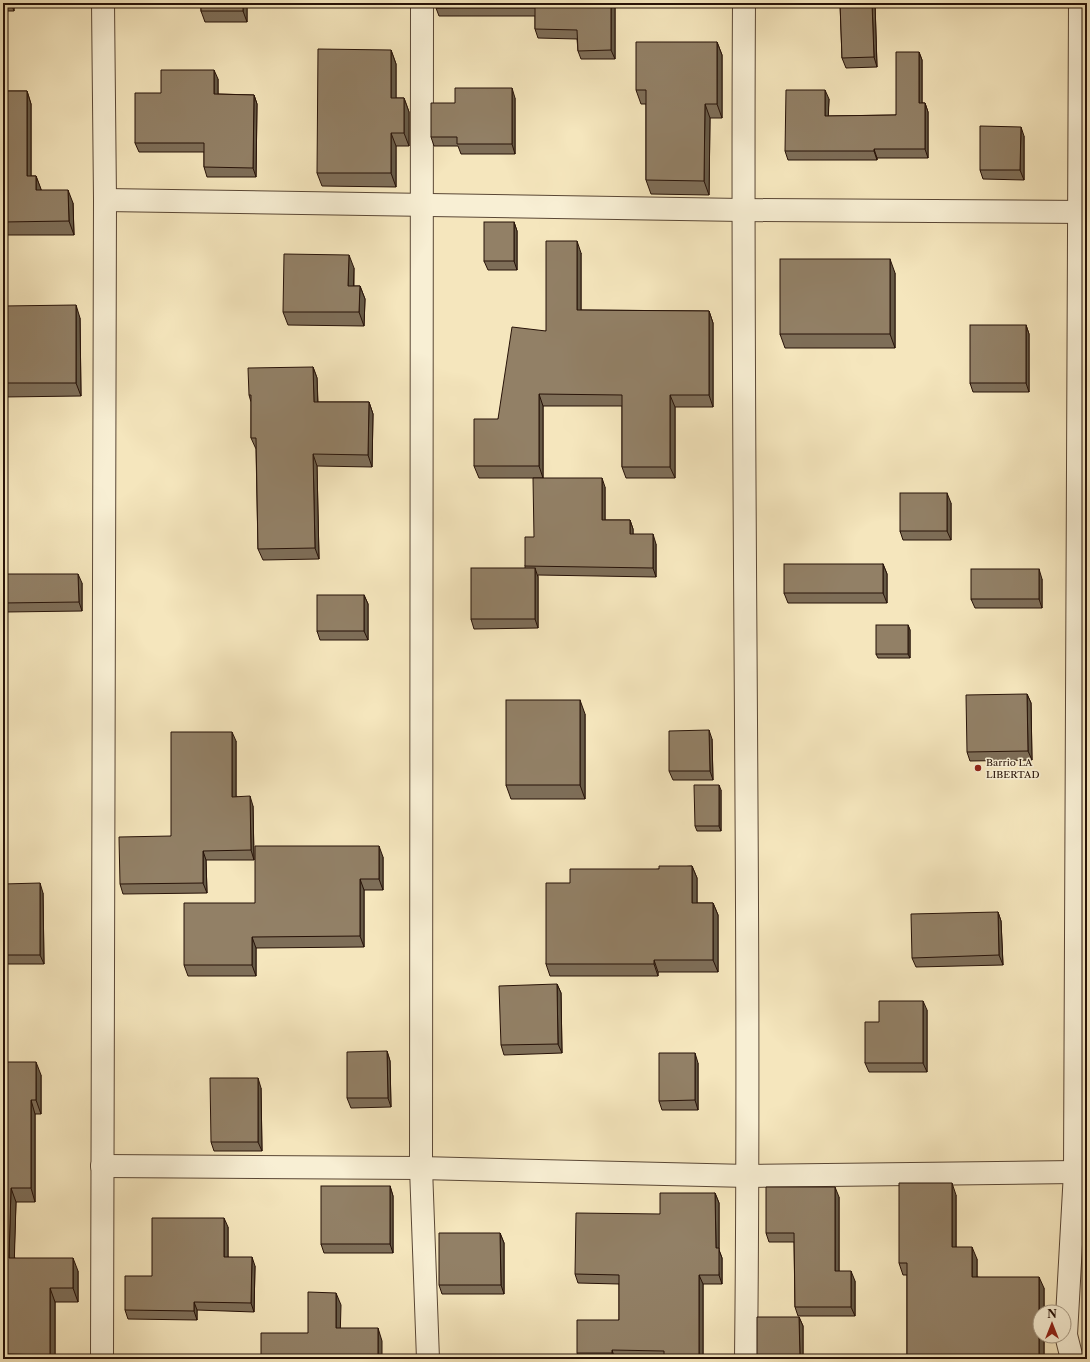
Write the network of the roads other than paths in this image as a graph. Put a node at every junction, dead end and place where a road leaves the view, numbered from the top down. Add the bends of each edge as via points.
1 (103, 3) edge
2 (422, 3) edge
3 (744, 3) edge
4 (1080, 3) edge
5 (105, 200) junction
6 (422, 206) junction
7 (742, 210) junction
8 (1083, 212) edge
9 (102, 1166) junction
10 (421, 1168) junction
11 (1075, 1172) junction
12 (748, 1176) junction
13 (102, 1359) edge
14 (428, 1359) edge
15 (746, 1359) edge
16 (1072, 1359) edge

1 - 5 street
2 - 6 street
3 - 7 street
4 - 8 street
5 - 6 street
5 - 9 street
6 - 7 street
6 - 10 street
7 - 8 street
7 - 12 street
8 - 11 street
9 - 10 street
9 - 13 street
10 - 12 street
10 - 14 street
11 - 12 street
11 - 16 street via 1066,1336
12 - 15 street

